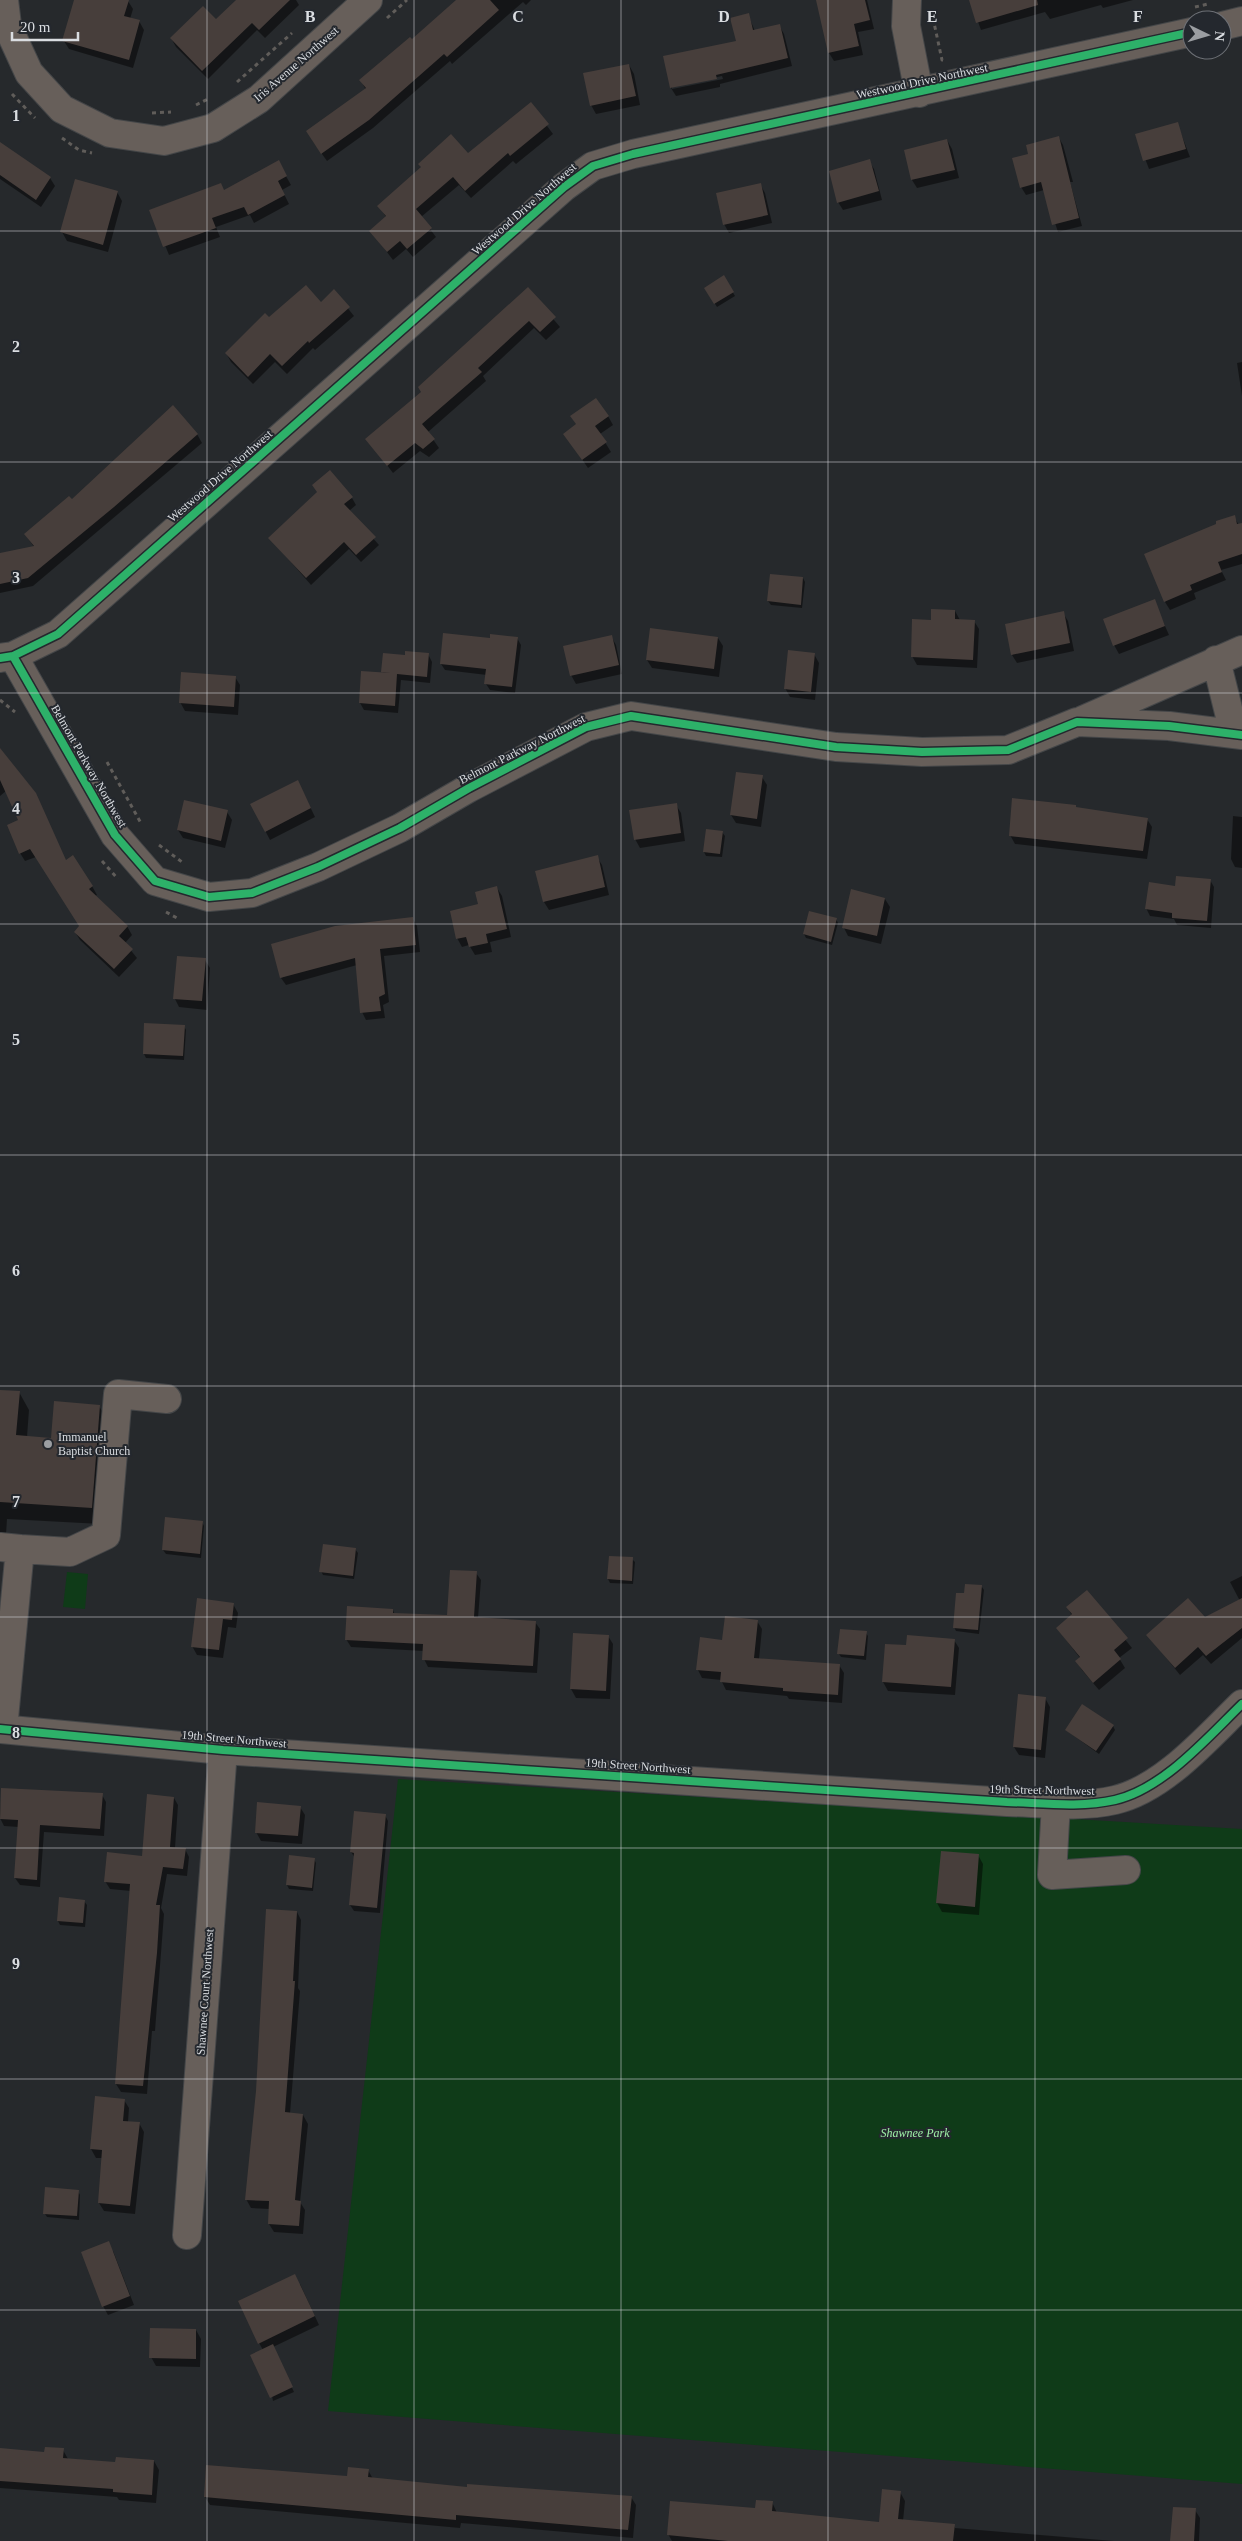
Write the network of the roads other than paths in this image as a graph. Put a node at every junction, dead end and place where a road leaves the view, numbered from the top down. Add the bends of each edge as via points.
1 (4, 0) edge
2 (368, 0) edge
3 (907, 0) edge
4 (1182, 23) edge
5 (920, 93) junction
6 (1242, 650) edge
7 (6, 657) edge
8 (1216, 660) junction
9 (1078, 722) junction
10 (1238, 734) edge
11 (167, 1399) dead end
12 (10, 1548) edge
13 (4, 1669) edge
14 (1242, 1704) edge
15 (2, 1729) edge
16 (223, 1750) junction
17 (1056, 1803) junction
18 (1126, 1870) dead end
19 (187, 2235) dead end

1 - 2 street, Iris Avenue Northwest via 7,25 29,74 62,110 110,133 164,141 214,128 259,99
3 - 5 street via 906,26
4 - 5 street, Westwood Drive Northwest
5 - 7 street, Westwood Drive Northwest via 633,154 593,166 564,187 58,634
6 - 8 street
7 - 9 street, Belmont Parkway Northwest via 114,834 155,881 209,897 252,893 318,867 400,828 586,727 631,716 836,747 922,752 1008,750
8 - 9 street
8 - 10 street
9 - 10 street, Belmont Parkway Northwest via 1169,726
11 - 12 street via 118,1394 106,1535 70,1552
12 - 13 street
13 - 15 street
14 - 17 street, 19th Street Northwest via 1186,1758 1142,1791 1115,1800 1086,1804
15 - 16 street, 19th Street Northwest
16 - 17 street, 19th Street Northwest
16 - 19 street, Shawnee Court Northwest
17 - 18 street via 1052,1875

